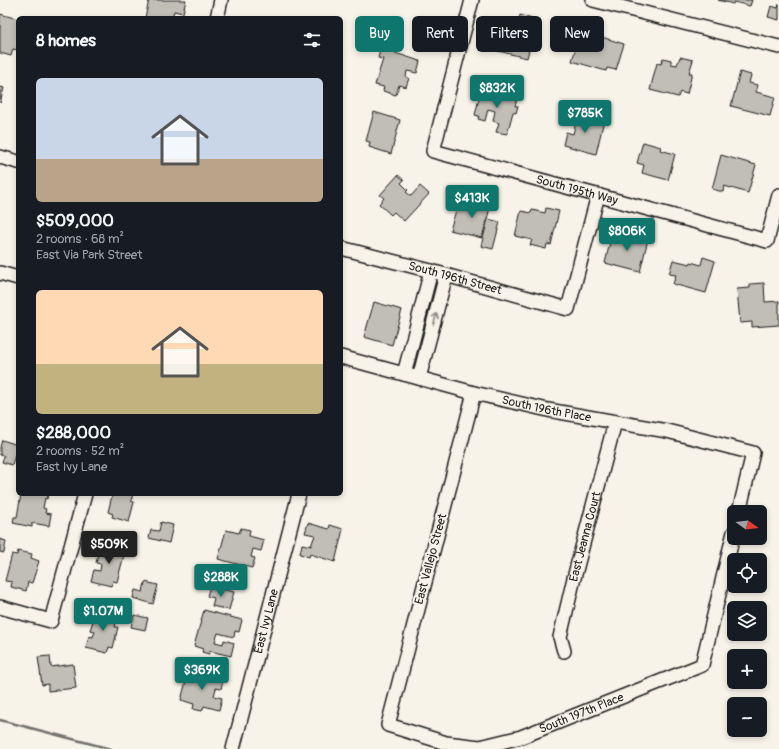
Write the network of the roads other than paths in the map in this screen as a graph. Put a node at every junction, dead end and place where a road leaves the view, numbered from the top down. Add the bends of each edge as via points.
1 (221, 0) edge
2 (472, 0) edge
3 (593, 0) edge
4 (217, 16) edge
5 (779, 47) edge
6 (0, 157) edge
7 (16, 161) edge
8 (598, 195) junction
9 (779, 195) edge
10 (343, 249) edge
11 (431, 271) junction
12 (0, 273) edge
13 (16, 273) edge
14 (446, 275) junction
15 (412, 343) junction
16 (427, 348) junction
17 (343, 358) edge
18 (404, 374) junction
19 (419, 378) junction
20 (474, 393) junction
21 (615, 422) junction
22 (84, 496) edge
23 (298, 496) edge
24 (741, 505) edge
25 (731, 545) edge
26 (0, 607) edge
27 (564, 651) dead end
28 (388, 725) joint
29 (233, 749) edge

1 - 4 street
2 - 8 street, South 195th Way via 433,151
3 - 5 street
6 - 7 street
8 - 9 street, South 195th Way via 767,241
8 - 14 street, South 196th Street via 568,309
10 - 11 street, South 196th Street
11 - 14 street, South 196th Street
11 - 15 street
12 - 13 street
16 -> 14 street
15 - 16 street
15 - 18 street
16 - 19 street
17 - 18 street, South 196th Place
18 - 19 street, South 196th Place
19 - 20 street, South 196th Place
20 - 21 street, South 196th Place
20 - 28 street, East Vallejo Street
21 - 24 street, South 196th Place via 667,431 753,453
21 - 27 street, East Jeanna Court via 560,637
22 - 26 street via 52,621
23 - 29 street, East Ivy Lane
25 - 28 street, South 197th Place via 702,665 521,737 480,747 446,743

